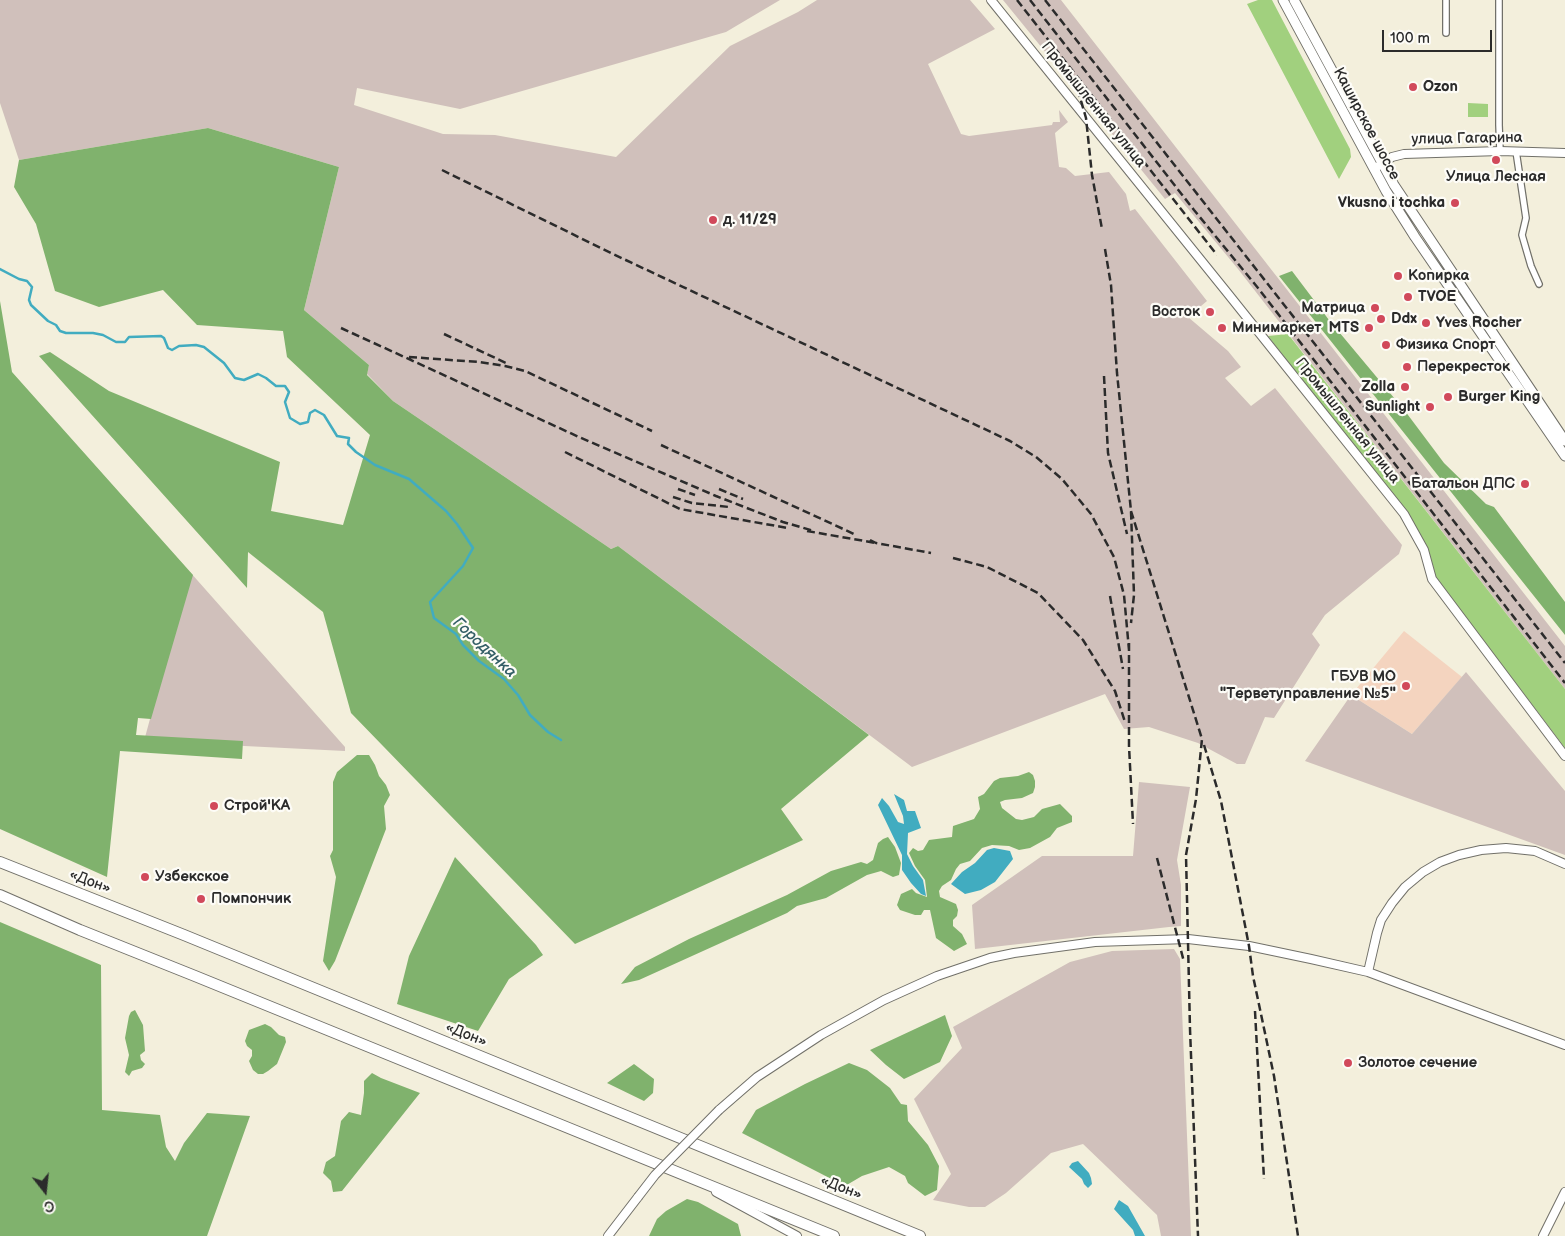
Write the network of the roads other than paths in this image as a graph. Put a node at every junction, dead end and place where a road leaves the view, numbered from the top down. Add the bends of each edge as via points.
1 (991, 0) edge
2 (1283, 0) edge
3 (1294, 0) edge
4 (1446, 0) edge
5 (1499, 0) edge
6 (1446, 33) dead end
7 (1500, 151) junction
8 (1516, 151) junction
9 (1565, 152) edge
10 (1378, 167) junction
11 (1539, 284) dead end
12 (1565, 441) edge
13 (1565, 456) edge
14 (1565, 756) edge
15 (0, 862) edge
16 (1565, 864) edge
17 (0, 895) edge
18 (1368, 972) junction
19 (1565, 1045) edge
20 (684, 1175) junction
21 (1565, 1192) edge
22 (608, 1236) edge
23 (797, 1236) edge
24 (834, 1236) edge
25 (920, 1236) edge
26 (1544, 1236) edge

1 - 14 street, Промышленная улица via 1404,514 1424,550 1432,579
2 - 10 main road, Каширское шоссе
3 - 10 main road, Каширское шоссе
4 - 6 street
5 - 7 street
7 - 8 street, улица Гагарина
7 - 10 street, улица Гагарина via 1404,154 1394,156
8 - 9 street, улица Гагарина
8 - 11 street via 1526,218 1522,235
10 - 12 main road, Каширское шоссе
10 - 13 main road, Каширское шоссе via 1386,191 1415,237
15 - 25 highway, «Дон»
16 - 18 street via 1535,851 1506,848 1459,854 1440,862 1405,887 1392,903 1376,933
17 - 20 highway
18 - 19 street
18 - 22 street, bridge via 1249,946 1188,939 1095,942 1014,953 964,966 884,1000 821,1035 758,1076 719,1110 655,1175
20 - 23 street
20 - 24 highway
21 - 26 street

